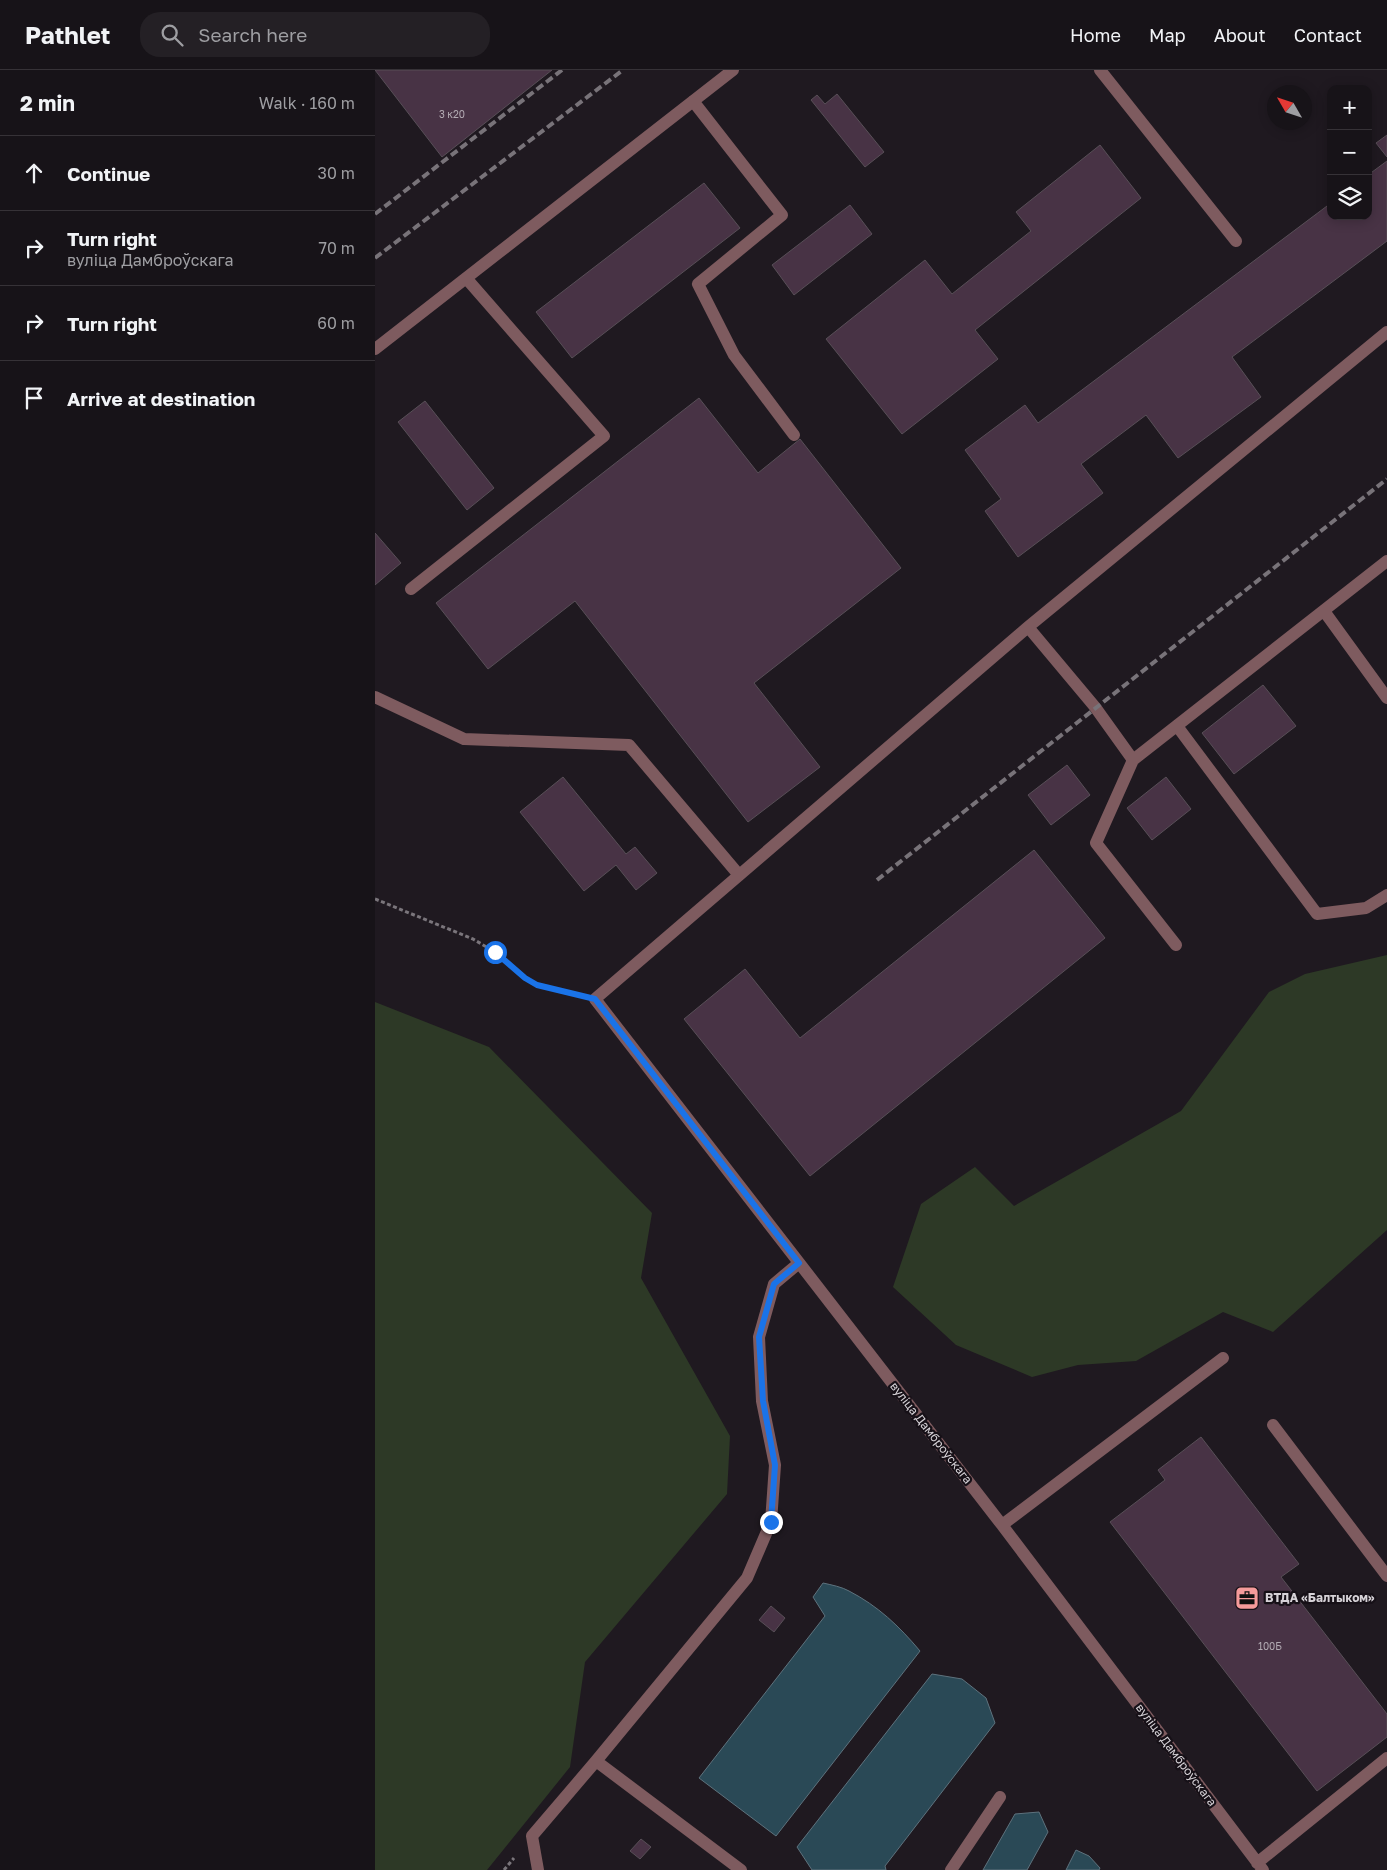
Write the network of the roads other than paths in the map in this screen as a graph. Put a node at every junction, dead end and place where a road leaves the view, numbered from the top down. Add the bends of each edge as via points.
1 (733, 70) edge
2 (1100, 70) edge
3 (693, 101) junction
4 (1236, 241) dead end
5 (466, 278) junction
6 (1387, 332) edge
7 (375, 350) edge
8 (794, 435) dead end
9 (1387, 561) edge
10 (411, 589) dead end
11 (1324, 611) junction
12 (1028, 627) junction
13 (375, 696) edge
14 (1387, 698) edge
15 (1177, 726) junction
16 (1133, 760) junction
17 (739, 875) junction
18 (1387, 894) edge
19 (1176, 945) dead end
20 (799, 1263) junction
21 (1223, 1358) dead end
22 (1273, 1425) dead end
23 (1002, 1525) junction
24 (1387, 1576) edge
25 (1387, 1758) edge
26 (596, 1761) junction
27 (1000, 1797) dead end
28 (1260, 1866) edge
29 (538, 1870) edge
30 (741, 1870) edge
31 (951, 1870) edge

1 - 3 street
2 - 4 street
3 - 5 street
3 - 8 street via 782,215 698,284 734,355
5 - 7 street
5 - 10 street via 604,436
6 - 12 street
9 - 11 street
11 - 14 street
11 - 15 street
12 - 16 street
12 - 17 street
13 - 17 street via 464,739 629,745
15 - 16 street
15 - 18 street via 1317,914 1366,908
16 - 19 street via 1097,843
17 - 20 street, вуліца Дамброўскага via 595,999
20 - 23 street, вуліца Дамброўскага
20 - 26 street via 774,1284 759,1337 763,1401 775,1465 771,1522 747,1578
21 - 23 street
22 - 24 street
23 - 28 street, вуліца Дамброўскага
25 - 28 street
26 - 29 street via 532,1836
26 - 30 street
27 - 31 street

